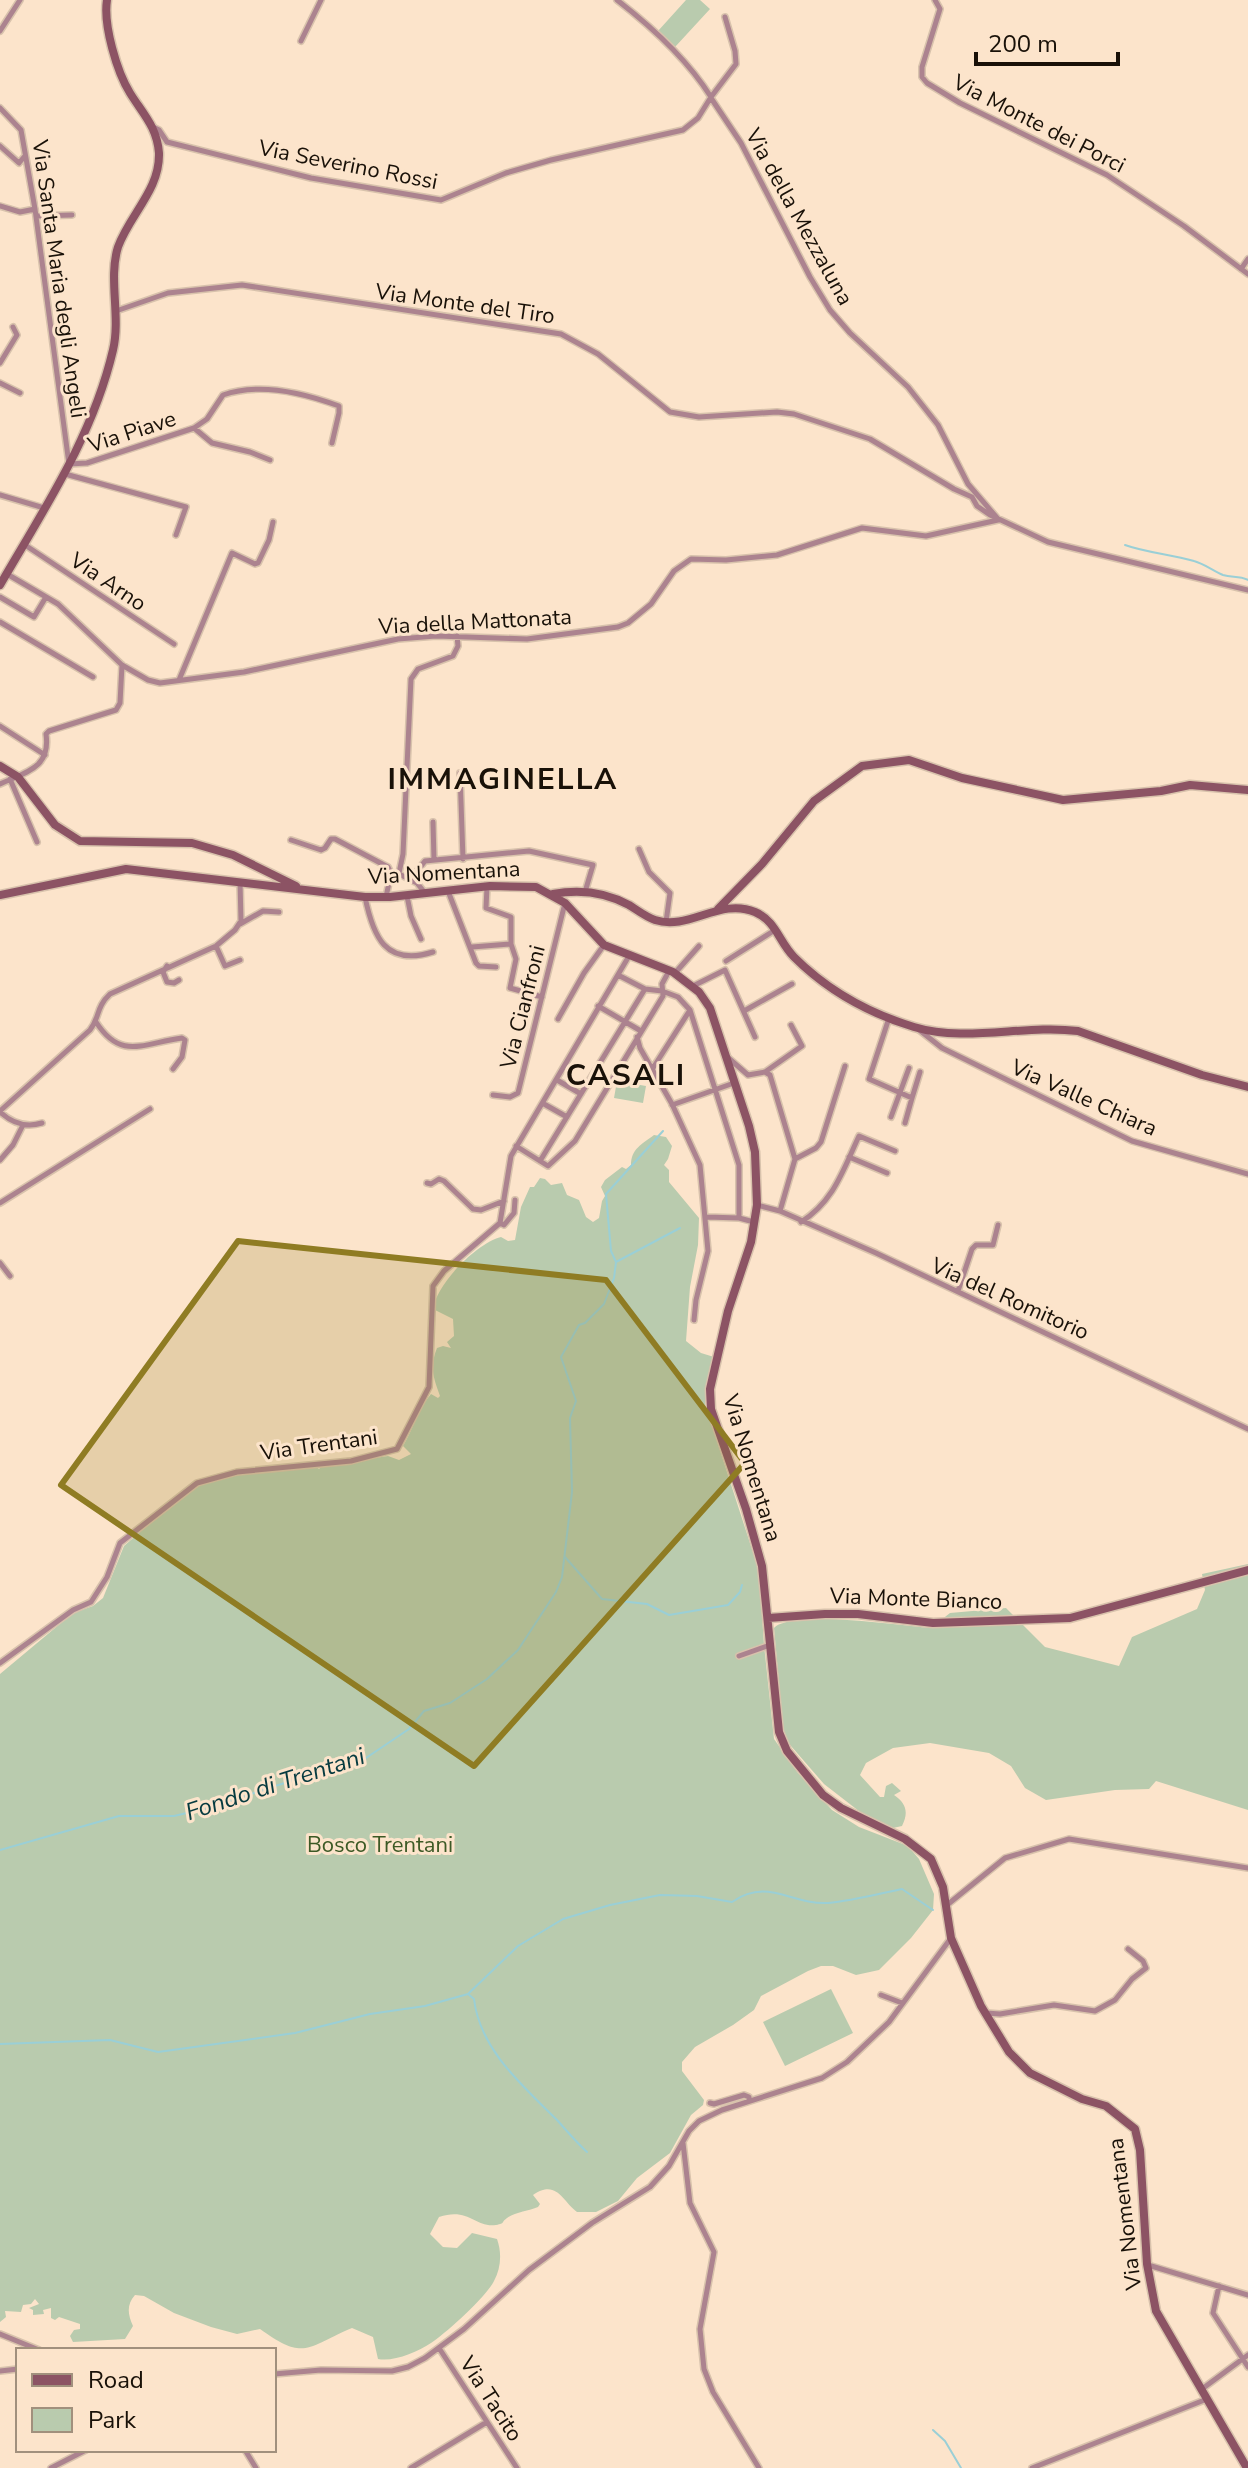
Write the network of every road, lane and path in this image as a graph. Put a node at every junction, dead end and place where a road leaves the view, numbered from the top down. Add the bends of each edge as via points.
1 (20, 0) edge
2 (107, 0) edge
3 (321, 0) edge
4 (617, 0) edge
5 (935, 0) edge
6 (725, 17) dead end
7 (0, 31) edge
8 (301, 41) dead end
9 (711, 97) junction
10 (1, 111) edge
11 (153, 127) junction
12 (0, 146) edge
13 (25, 157) junction
14 (0, 206) edge
15 (36, 212) junction
16 (72, 215) dead end
17 (1248, 259) edge
18 (1241, 269) junction
19 (1248, 274) edge
20 (116, 311) junction
21 (13, 327) dead end
22 (0, 363) edge
23 (0, 383) edge
24 (20, 393) dead end
25 (194, 428) junction
26 (332, 443) dead end
27 (270, 460) dead end
28 (69, 464) junction
29 (64, 474) junction
30 (0, 495) edge
31 (45, 508) junction
32 (998, 520) junction
33 (273, 522) dead end
34 (176, 535) dead end
35 (24, 544) junction
36 (6, 574) junction
37 (0, 584) edge
38 (1248, 590) edge
39 (0, 597) edge
40 (46, 597) junction
41 (0, 622) edge
42 (457, 636) junction
43 (174, 644) dead end
44 (122, 665) junction
45 (93, 677) dead end
46 (179, 681) junction
47 (0, 726) edge
48 (45, 755) junction
49 (0, 766) edge
50 (460, 773) dead end
51 (14, 778) junction
52 (0, 784) edge
53 (1248, 790) edge
54 (433, 822) dead end
55 (291, 840) dead end
56 (37, 842) dead end
57 (639, 849) dead end
58 (463, 859) junction
59 (434, 860) junction
60 (391, 871) junction
61 (399, 873) junction
62 (411, 879) junction
63 (240, 882) junction
64 (487, 886) junction
65 (448, 890) junction
66 (312, 892) junction
67 (585, 892) junction
68 (425, 893) junction
69 (552, 894) junction
70 (0, 895) edge
71 (407, 895) junction
72 (365, 897) junction
73 (386, 897) junction
74 (565, 903) junction
75 (718, 909) junction
76 (279, 912) dead end
77 (666, 923) junction
78 (239, 924) junction
79 (775, 930) junction
80 (421, 939) dead end
81 (511, 944) junction
82 (604, 945) junction
83 (216, 946) junction
84 (699, 946) dead end
85 (472, 947) junction
86 (433, 952) dead end
87 (629, 956) junction
88 (240, 960) dead end
89 (726, 961) dead end
90 (167, 966) junction
91 (496, 967) dead end
92 (672, 972) junction
93 (618, 975) junction
94 (179, 980) dead end
95 (792, 984) dead end
96 (693, 986) junction
97 (645, 989) junction
98 (662, 991) junction
99 (542, 997) junction
100 (598, 1006) junction
101 (690, 1010) junction
102 (744, 1011) junction
103 (889, 1018) junction
104 (558, 1019) dead end
105 (96, 1022) junction
106 (625, 1022) junction
107 (791, 1025) dead end
108 (917, 1028) junction
109 (639, 1034) junction
110 (755, 1037) dead end
111 (724, 1054) junction
112 (845, 1066) dead end
113 (653, 1068) junction
114 (909, 1068) dead end
115 (173, 1069) dead end
116 (765, 1072) junction
117 (920, 1072) dead end
118 (557, 1080) junction
119 (735, 1083) junction
120 (1248, 1087) edge
121 (717, 1089) junction
122 (899, 1093) junction
123 (581, 1094) junction
124 (493, 1095) dead end
125 (912, 1098) junction
126 (544, 1104) junction
127 (672, 1105) junction
128 (150, 1109) dead end
129 (0, 1111) edge
130 (567, 1117) junction
131 (891, 1117) dead end
132 (42, 1123) dead end
133 (905, 1123) dead end
134 (23, 1125) junction
135 (516, 1146) junction
136 (895, 1151) dead end
137 (849, 1157) junction
138 (795, 1159) junction
139 (0, 1160) edge
140 (540, 1161) junction
141 (887, 1173) dead end
142 (1248, 1174) edge
143 (427, 1183) dead end
144 (515, 1200) dead end
145 (504, 1201) junction
146 (0, 1203) edge
147 (757, 1205) junction
148 (780, 1211) junction
149 (707, 1217) junction
150 (739, 1218) junction
151 (755, 1222) junction
152 (801, 1222) junction
153 (500, 1223) junction
154 (998, 1225) dead end
155 (0, 1263) edge
156 (10, 1276) dead end
157 (958, 1291) junction
158 (694, 1320) dead end
159 (1248, 1429) edge
160 (1248, 1570) edge
161 (768, 1618) junction
162 (770, 1645) junction
163 (739, 1656) dead end
164 (0, 1663) edge
165 (1248, 1868) edge
166 (947, 1905) junction
167 (951, 1938) junction
168 (1128, 1949) dead end
169 (881, 1995) dead end
170 (902, 2003) junction
171 (985, 2013) junction
172 (749, 2101) junction
173 (710, 2103) dead end
174 (683, 2142) junction
175 (1147, 2264) junction
176 (1219, 2286) junction
177 (1248, 2295) edge
178 (0, 2334) edge
179 (34, 2348) edge
180 (439, 2348) junction
181 (1245, 2357) edge
182 (1248, 2367) edge
183 (276, 2374) edge
184 (1202, 2389) junction
185 (1208, 2399) junction
186 (487, 2422) junction
187 (82, 2452) edge
188 (51, 2468) edge
189 (411, 2468) edge
190 (517, 2468) edge
191 (759, 2468) edge
192 (1032, 2468) edge
193 (1247, 2468) edge

1 - 7 street
2 - 11 main road via 120,73
3 - 8 street
4 - 9 street, Via della Mezzaluna via 657,34
5 - 18 street, Via Monte dei Porci via 940,9 921,69 930,86 1107,175
6 - 9 street via 736,64
9 - 11 street, Via Severino Rossi via 683,130 506,173 441,200 316,179 181,146 166,141
9 - 32 street, Via della Mezzaluna via 830,310 908,387 938,425 968,484
10 - 13 street, Via Santa Maria degli Angeli via 21,130
11 - 20 main road via 157,173 117,252
12 - 13 street via 19,163
13 - 15 street, Via Santa Maria degli Angeli
14 - 15 street
15 - 16 street
15 - 28 street, Via Santa Maria degli Angeli
17 - 18 street
18 - 19 street, Via Monte dei Porci
20 - 28 main road via 114,344 99,401
20 - 32 street, Via Monte del Tiro via 166,293 242,285 561,334 598,354 670,412 699,417 794,414 870,439 972,497
21 - 22 street via 17,335
23 - 24 street
25 - 26 street, Via Piave via 223,395 266,388 339,406
25 - 27 street via 212,443
25 - 28 street, Via Piave via 87,463
28 - 29 main road
29 - 31 main road
29 - 34 street via 186,507
30 - 31 street
31 - 35 main road
32 - 38 street, Via della Mezzaluna via 1076,550
32 - 42 street, Via della Mattonata via 926,536 862,528 777,555 691,559 671,574 654,602 622,626 527,639
33 - 46 street via 258,563 232,553
35 - 36 main road
35 - 43 street, Via Arno
36 - 37 main road
36 - 40 street, Via della Mattonata
39 - 40 street via 34,617
40 - 44 street, Via della Mattonata
41 - 45 street
42 - 46 street, Via della Mattonata via 380,642
42 - 61 street via 453,656 418,669 411,678
44 - 46 street, Via della Mattonata via 153,682
44 - 48 street via 118,708 49,731
47 - 48 street
48 - 51 street via 41,764
49 - 51 main road
50 - 58 street
51 - 52 street
51 - 56 street
51 - 66 main road via 55,825 80,841 208,847
53 - 75 main road via 1190,785 1066,800 962,778 909,760 862,766 815,799
54 - 59 street
55 - 60 street via 321,850 333,839
57 - 77 street via 649,872 670,893
58 - 59 street
58 - 67 street via 529,851 593,865
59 - 62 street via 421,864
60 - 61 street
60 - 73 street
61 - 62 street
62 - 68 street
63 - 66 main road, Via Nomentana
63 - 70 main road, Via Nomentana via 120,869
63 - 78 street
64 - 65 main road, Via Nomentana
64 - 69 main road, Via Nomentana via 520,885
64 - 81 street via 486,908 511,917
65 - 68 main road, Via Nomentana
65 - 85 street
66 - 72 main road, Via Nomentana
67 - 69 main road
67 - 77 main road via 603,894
68 - 71 main road, Via Nomentana
69 - 74 main road, Via Nomentana
71 - 73 main road, Via Nomentana
71 - 80 street
72 - 73 main road, Via Nomentana
72 - 86 street via 375,937 394,953
74 - 82 main road, Via Nomentana
74 - 99 street, Via Cianfroni
75 - 77 main road
75 - 79 main road via 752,911 767,918
76 - 78 street via 263,911
78 - 83 street
79 - 89 street
79 - 103 main road via 793,957 823,983
81 - 85 street
81 - 99 street via 516,959 510,988
82 - 87 main road, Via Nomentana
82 - 104 street
83 - 88 street via 225,966
83 - 90 street
84 - 92 street
85 - 91 street via 479,966
87 - 92 main road, Via Nomentana
87 - 93 street
90 - 94 street via 167,982
90 - 105 street via 110,994 101,1003
92 - 96 main road, Via Nomentana
92 - 98 street
93 - 97 street
93 - 100 street
95 - 102 street
96 - 102 street via 725,970
96 - 111 main road, Via Nomentana via 710,1008
97 - 98 street
97 - 106 street
98 - 101 street via 678,997
98 - 109 street
99 - 124 street, Via Cianfroni via 518,1093
100 - 106 street
100 - 118 street
101 - 113 street
101 - 121 street
102 - 110 street
103 - 108 main road
103 - 122 street via 869,1078
105 - 115 street via 120,1047 182,1038 182,1057
105 - 129 street
106 - 109 street
106 - 123 street
107 - 116 street via 802,1046
108 - 120 main road via 962,1033 1078,1031
108 - 142 street, Via Valle Chiara via 952,1054 1126,1139
109 - 113 street via 640,1048
109 - 140 street via 575,1141 553,1164
111 - 116 street via 748,1075
111 - 119 main road, Via Nomentana
112 - 138 street via 821,1142
113 - 127 street
114 - 122 street
116 - 138 street
117 - 125 street
118 - 123 street
118 - 126 street
119 - 121 street
119 - 147 main road, Via Nomentana via 755,1152
121 - 127 street
121 - 150 street via 739,1165
122 - 125 street
122 - 131 street
123 - 130 street
125 - 133 street
126 - 130 street
126 - 135 street
127 - 149 street via 700,1165
128 - 146 street
129 - 134 street
130 - 140 street
132 - 134 street
134 - 139 street
135 - 140 street
135 - 145 street
136 - 137 street via 859,1136
137 - 141 street
137 - 152 street via 819,1211
138 - 148 street
143 - 145 street via 444,1181 473,1209
144 - 153 street via 514,1213
145 - 153 street
147 - 148 street, Via del Romitorio
147 - 151 main road, Via Nomentana
148 - 152 street, Via del Romitorio
149 - 150 street
149 - 158 street via 708,1251
150 - 151 street
151 - 161 main road, Via Nomentana via 709,1395 755,1542
152 - 157 street, Via del Romitorio
153 - 164 street, Via Trentani via 433,1286 429,1387 397,1449 351,1461 237,1472 197,1483 120,1543 91,1602
154 - 157 street via 993,1245 973,1247
155 - 156 street
157 - 159 street, Via del Romitorio
160 - 161 main road, Via Monte Bianco via 1070,1618 933,1623 858,1614
161 - 162 main road, Via Nomentana
162 - 163 street
162 - 166 main road, Via Nomentana via 776,1720 787,1751 831,1802 926,1853
165 - 166 street via 1069,1839 1005,1858
166 - 167 main road, Via Nomentana
167 - 170 street
167 - 171 main road, Via Nomentana
168 - 171 street via 1145,1963 1145,1970 1100,2009 1088,2012 1054,2005
169 - 170 street
170 - 172 street via 883,2028 832,2073
171 - 175 main road, Via Nomentana via 1022,2067 1106,2106 1135,2129
172 - 173 street via 744,2095
172 - 174 street via 703,2118
174 - 180 street via 647,2189 529,2270
174 - 191 street via 689,2200 714,2254 700,2329 704,2369
175 - 176 street
175 - 184 main road, Via Nomentana via 1158,2315
176 - 177 street
176 - 181 street via 1213,2313
178 - 179 street
180 - 183 street via 392,2371
180 - 186 street, Via Tacito
181 - 182 street
181 - 184 street
184 - 185 main road, Via Nomentana
185 - 192 street
185 - 193 main road, Via Nomentana
186 - 189 street
186 - 190 street, Via Tacito
187 - 188 street

